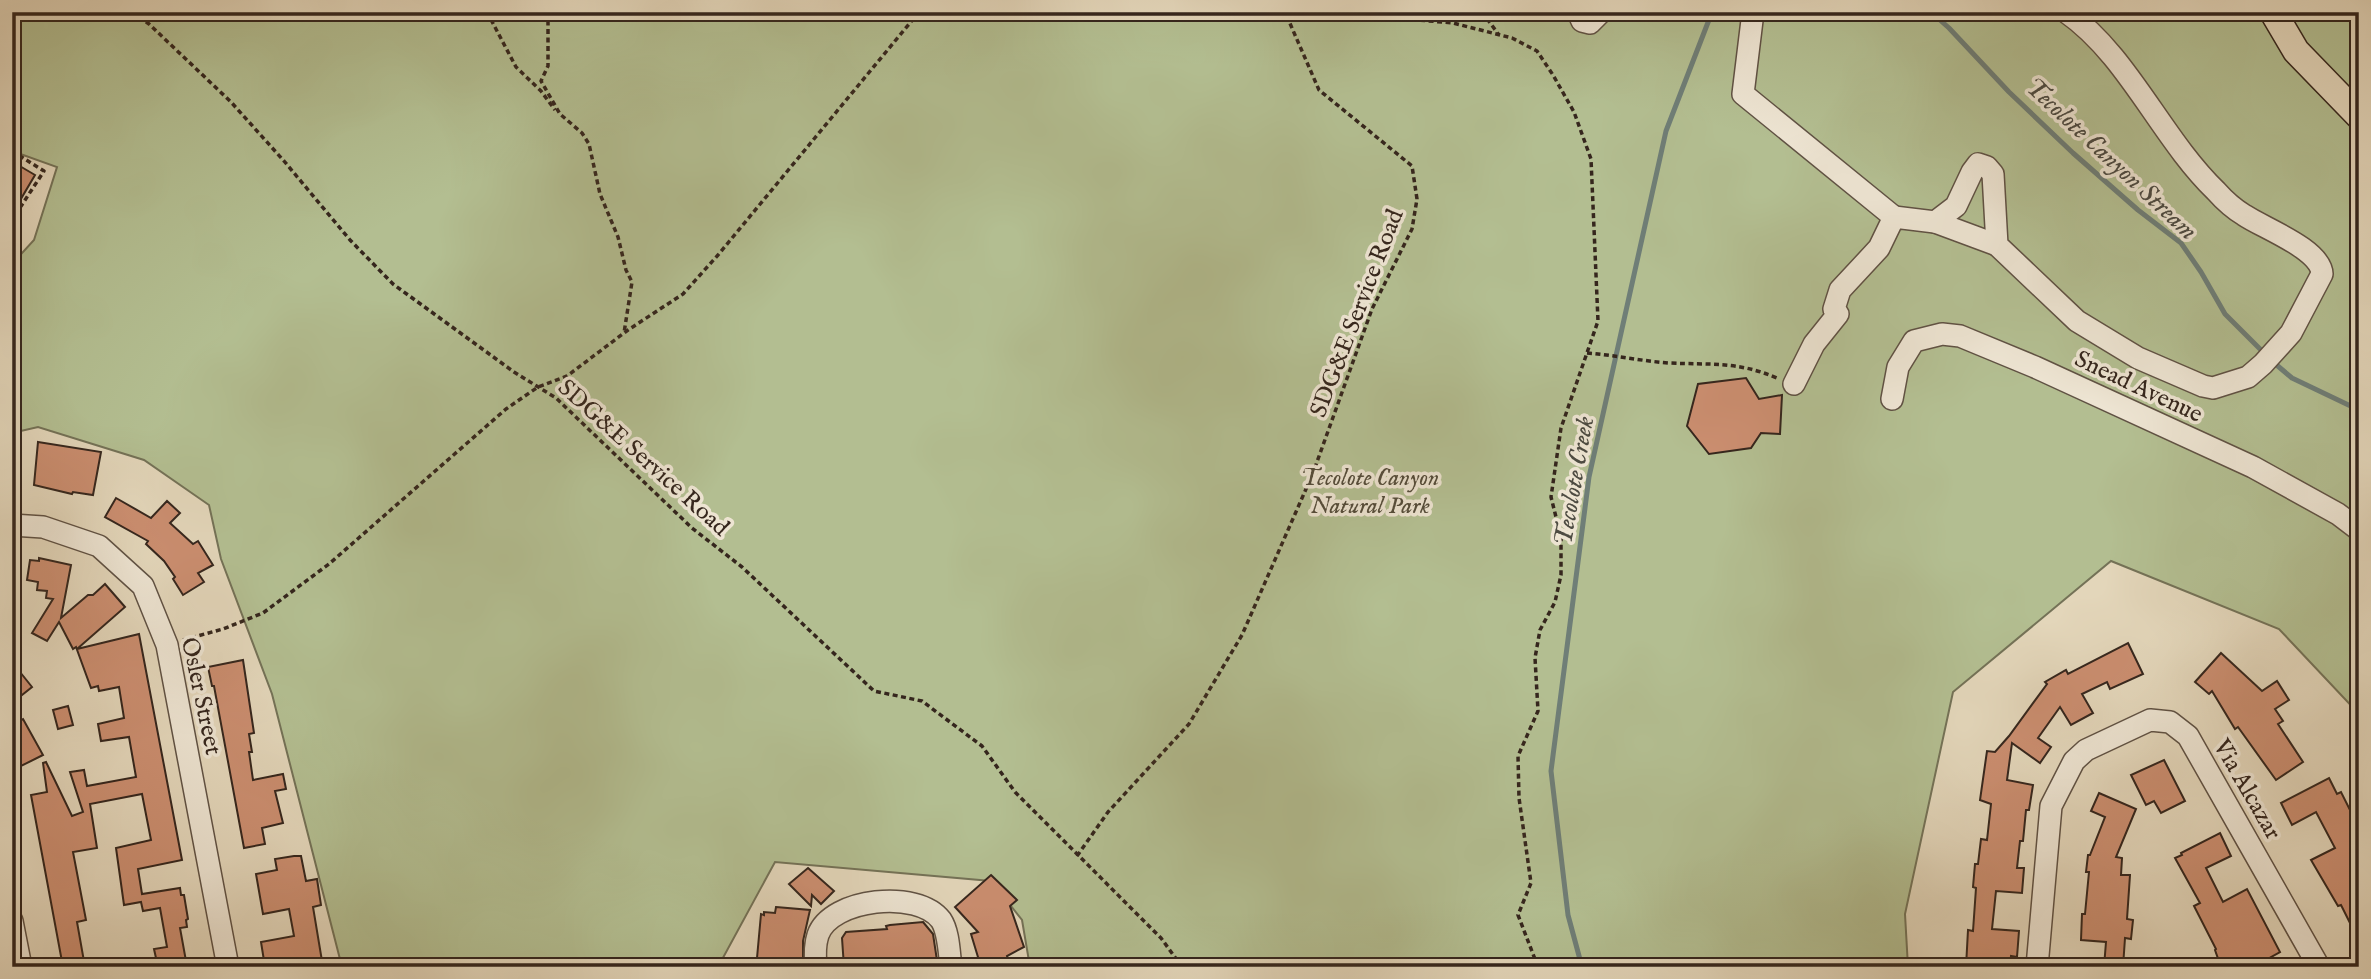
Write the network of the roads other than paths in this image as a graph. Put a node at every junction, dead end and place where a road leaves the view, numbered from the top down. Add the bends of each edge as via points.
1 (1578, 12) edge
2 (1601, 12) edge
3 (1753, 12) edge
4 (2066, 12) edge
5 (2273, 12) edge
6 (2359, 116) edge
7 (1894, 217) junction
8 (1935, 222) junction
9 (1997, 245) junction
10 (1794, 384) road end
11 (1892, 399) dead end
12 (12, 525) edge
13 (2359, 530) edge
14 (12, 921) edge
15 (21, 967) edge
16 (228, 967) edge
17 (817, 967) edge
18 (951, 967) edge
19 (2037, 967) edge
20 (2319, 967) edge

1 - 2 street via 1582,21 1590,23
3 - 7 street via 1743,94
4 - 9 street via 2103,44 2215,191 2243,215 2318,260 2322,274 2303,314 2263,364 2248,377 2213,388 2138,358 2077,321
5 - 6 main road via 2296,51
7 - 8 street
7 - 10 street via 1879,248 1840,290 1838,314 1814,344
8 - 9 street
8 - 9 street via 1956,206 1975,167 1983,165 1993,174
11 - 13 street, Snead Avenue via 1898,367 1914,341 1942,334 1960,336 2253,467
12 - 16 street, Osler Street via 44,527 99,546 143,586 167,645
14 - 15 street
17 - 18 street via 818,934 825,923 848,908 890,899 924,907 941,919
19 - 20 street, Via Alcazar via 2051,806 2074,761 2086,750 2150,720 2170,722 2189,736

